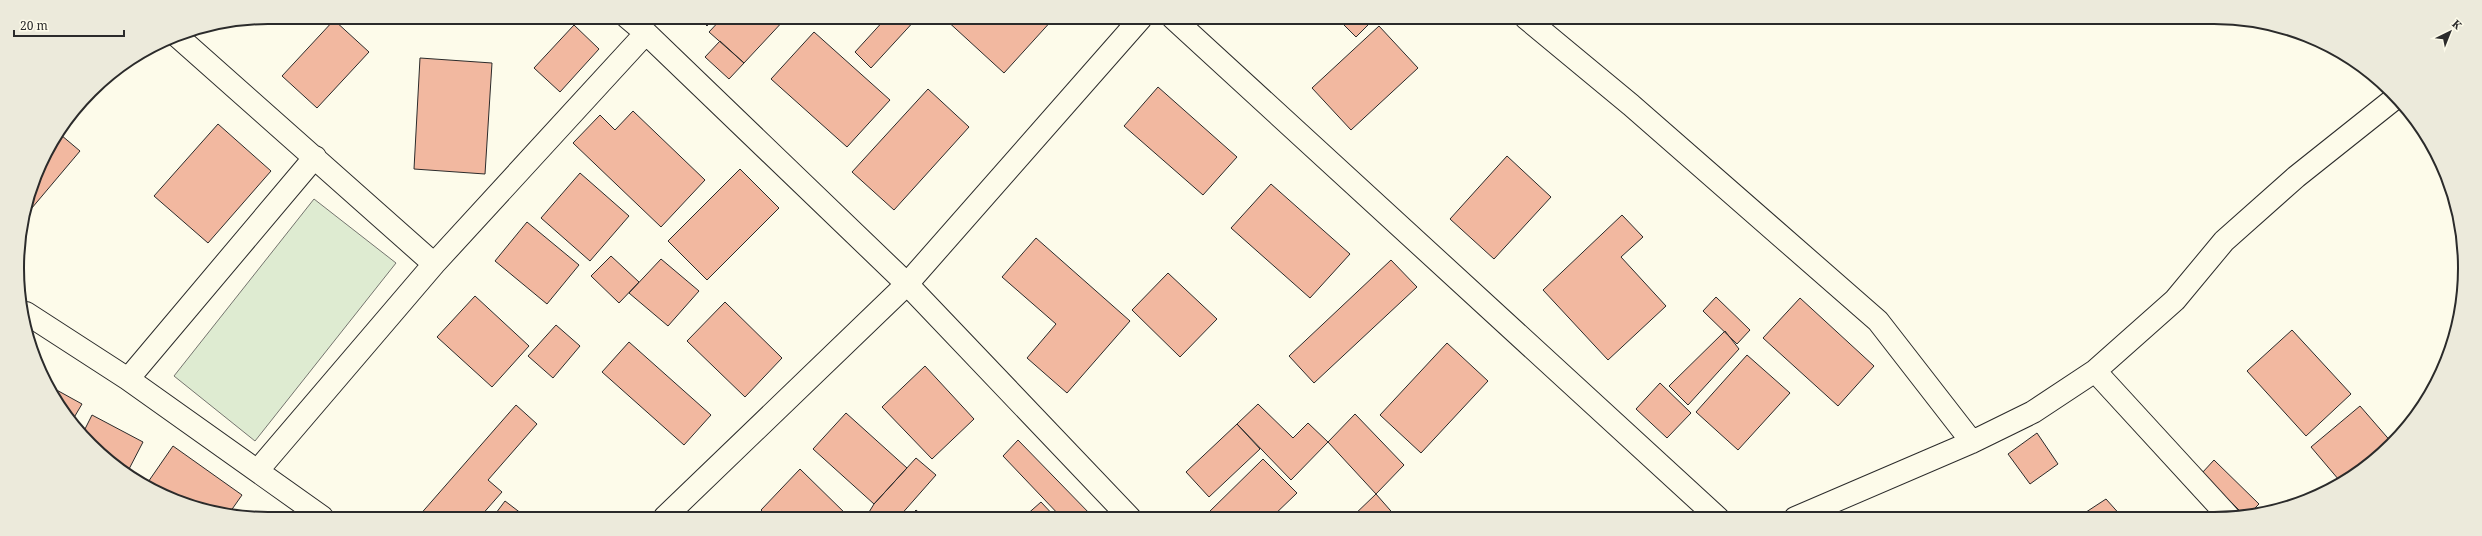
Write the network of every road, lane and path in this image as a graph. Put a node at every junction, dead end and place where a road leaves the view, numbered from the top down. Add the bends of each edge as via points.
1 (635, 24) edge
2 (1133, 24) edge
3 (1180, 24) edge
4 (1533, 24) edge
5 (646, 33) junction
6 (182, 40) edge
7 (2392, 101) edge
8 (315, 157) junction
9 (434, 264) junction
10 (907, 284) junction
11 (29, 315) edge
12 (2095, 371) junction
13 (128, 379) junction
14 (1972, 442) junction
15 (258, 470) junction
16 (2224, 511) edge
17 (315, 512) edge
18 (670, 512) edge
19 (1124, 512) edge
20 (1711, 512) edge
21 (1809, 512) edge

1 - 5 street
2 - 10 street
3 - 20 street
4 - 14 street via 1878,321
5 - 9 street
5 - 10 street
6 - 8 street
7 - 12 street via 2296,177 2235,231 2175,300
8 - 9 street
8 - 13 street
9 - 15 street
10 - 18 street
10 - 19 street
11 - 13 street
12 - 14 street via 2032,412
12 - 16 street
13 - 15 street
14 - 21 street
15 - 17 street

